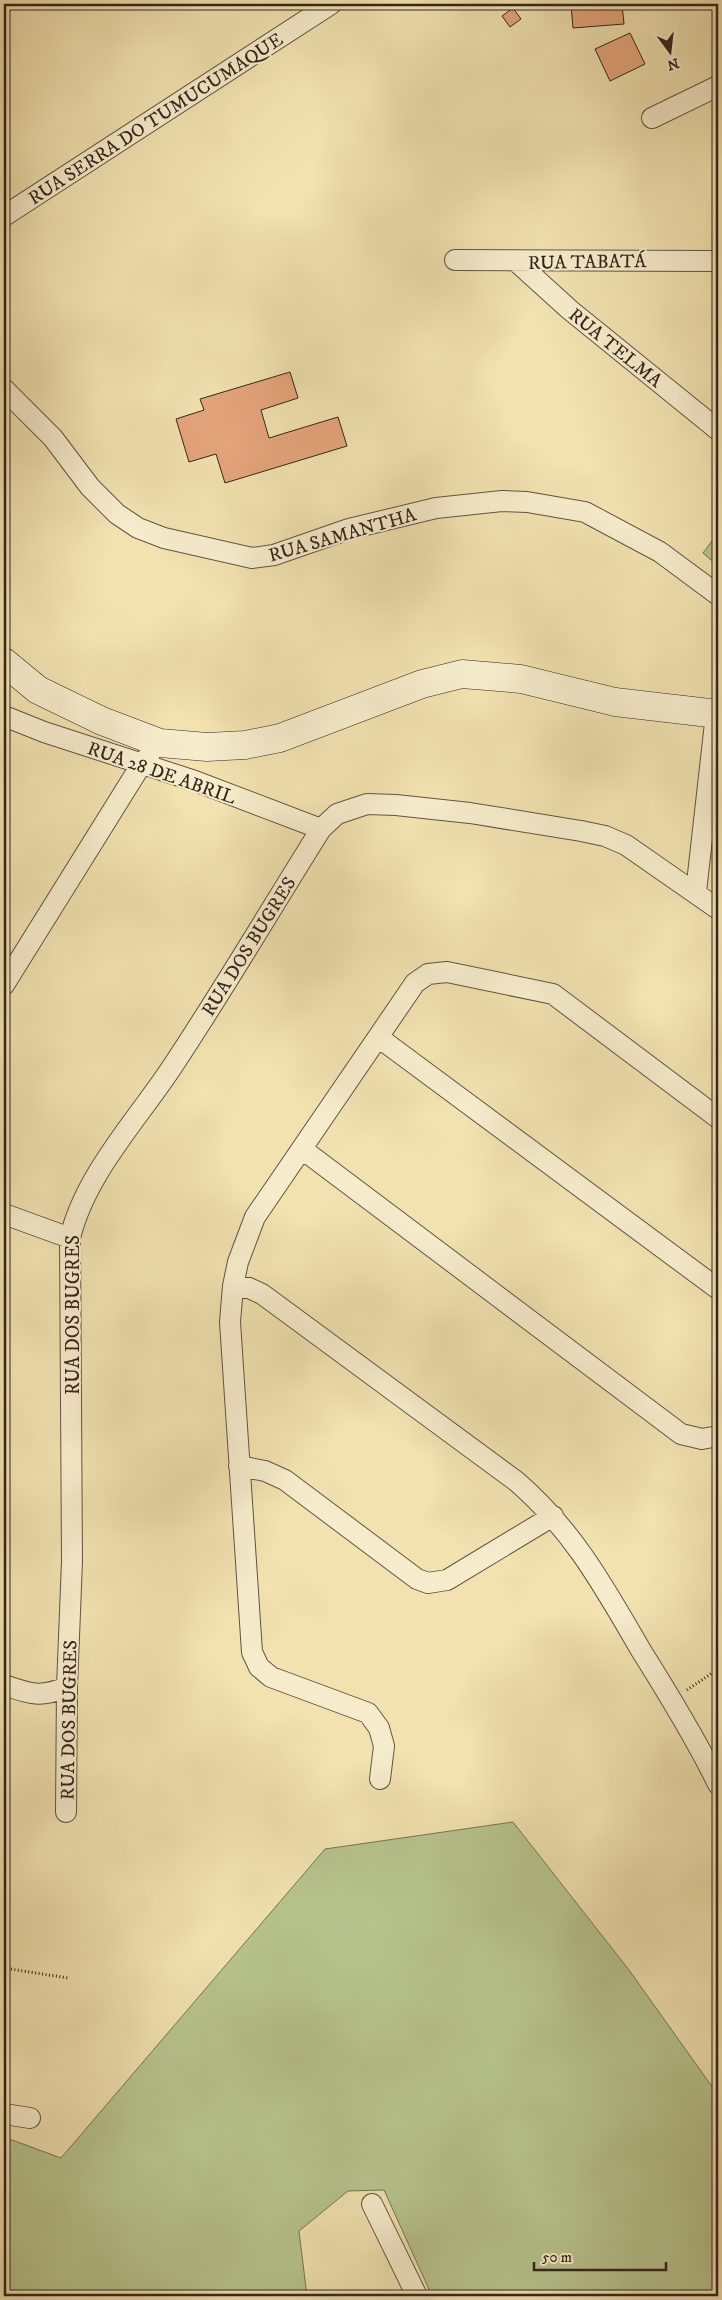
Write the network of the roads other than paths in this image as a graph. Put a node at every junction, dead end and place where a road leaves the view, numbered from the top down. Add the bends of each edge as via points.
1 (331, 4) edge
2 (718, 86) edge
3 (652, 118) dead end
4 (4, 216) edge
5 (455, 260) dead end
6 (718, 261) edge
7 (517, 262) junction
8 (4, 389) edge
9 (718, 430) edge
10 (718, 595) edge
11 (4, 662) edge
12 (717, 714) edge
13 (4, 716) edge
14 (160, 743) junction
15 (141, 765) junction
16 (321, 829) junction
17 (696, 892) junction
18 (718, 909) edge
19 (4, 985) edge
20 (378, 1037) junction
21 (718, 1118) edge
22 (302, 1149) junction
23 (4, 1214) edge
24 (70, 1238) junction
25 (233, 1286) junction
26 (718, 1289) edge
27 (718, 1436) edge
28 (239, 1466) junction
29 (553, 1516) junction
30 (4, 1685) edge
31 (67, 1687) junction
32 (716, 1772) edge
33 (380, 1779) dead end
34 (66, 1812) dead end
35 (4, 2114) edge
36 (30, 2118) dead end
37 (372, 2204) dead end
38 (417, 2296) edge

1 - 4 street, RUA SERRA DO TUMUCUMAQUE
2 - 3 street
5 - 7 street, RUA TABATÁ
6 - 7 street, RUA TABATÁ via 594,259
7 - 9 street, RUA TELMA via 570,310
8 - 10 street, RUA SAMANTHA via 53,438 90,487 117,514 138,528 164,538 252,558 274,555 349,530 436,508 502,501 527,502 585,512 660,552
11 - 14 street via 38,690 63,704
12 - 14 street via 615,702 521,679 462,674 422,684 280,738 245,745 207,747
12 - 17 street
13 - 15 street, RUA 28 DE ABRIL
14 - 15 street
15 - 16 street, RUA 28 DE ABRIL via 195,781
15 - 19 street
16 - 17 street, RUA DOS BUGRES via 337,814 367,804 470,814 581,831 626,845
16 - 24 street, RUA DOS BUGRES via 174,1063 102,1168 74,1218
17 - 18 street, RUA DOS BUGRES
20 - 21 street via 415,983 434,972 553,994
20 - 22 street
20 - 26 street
22 - 25 street via 255,1218 245,1239
22 - 27 street via 681,1434 702,1439
23 - 24 street
24 - 31 street, RUA DOS BUGRES via 72,1561
25 - 28 street via 230,1322
25 - 29 street via 249,1288 270,1300 516,1481
28 - 29 street via 265,1471 285,1480 417,1579 428,1583 447,1580
28 - 33 street via 254,1660 271,1677 368,1713 379,1728 384,1746
29 - 32 street via 585,1556
30 - 31 street via 33,1695 50,1694
31 - 34 street, RUA DOS BUGRES
35 - 36 street
37 - 38 street

